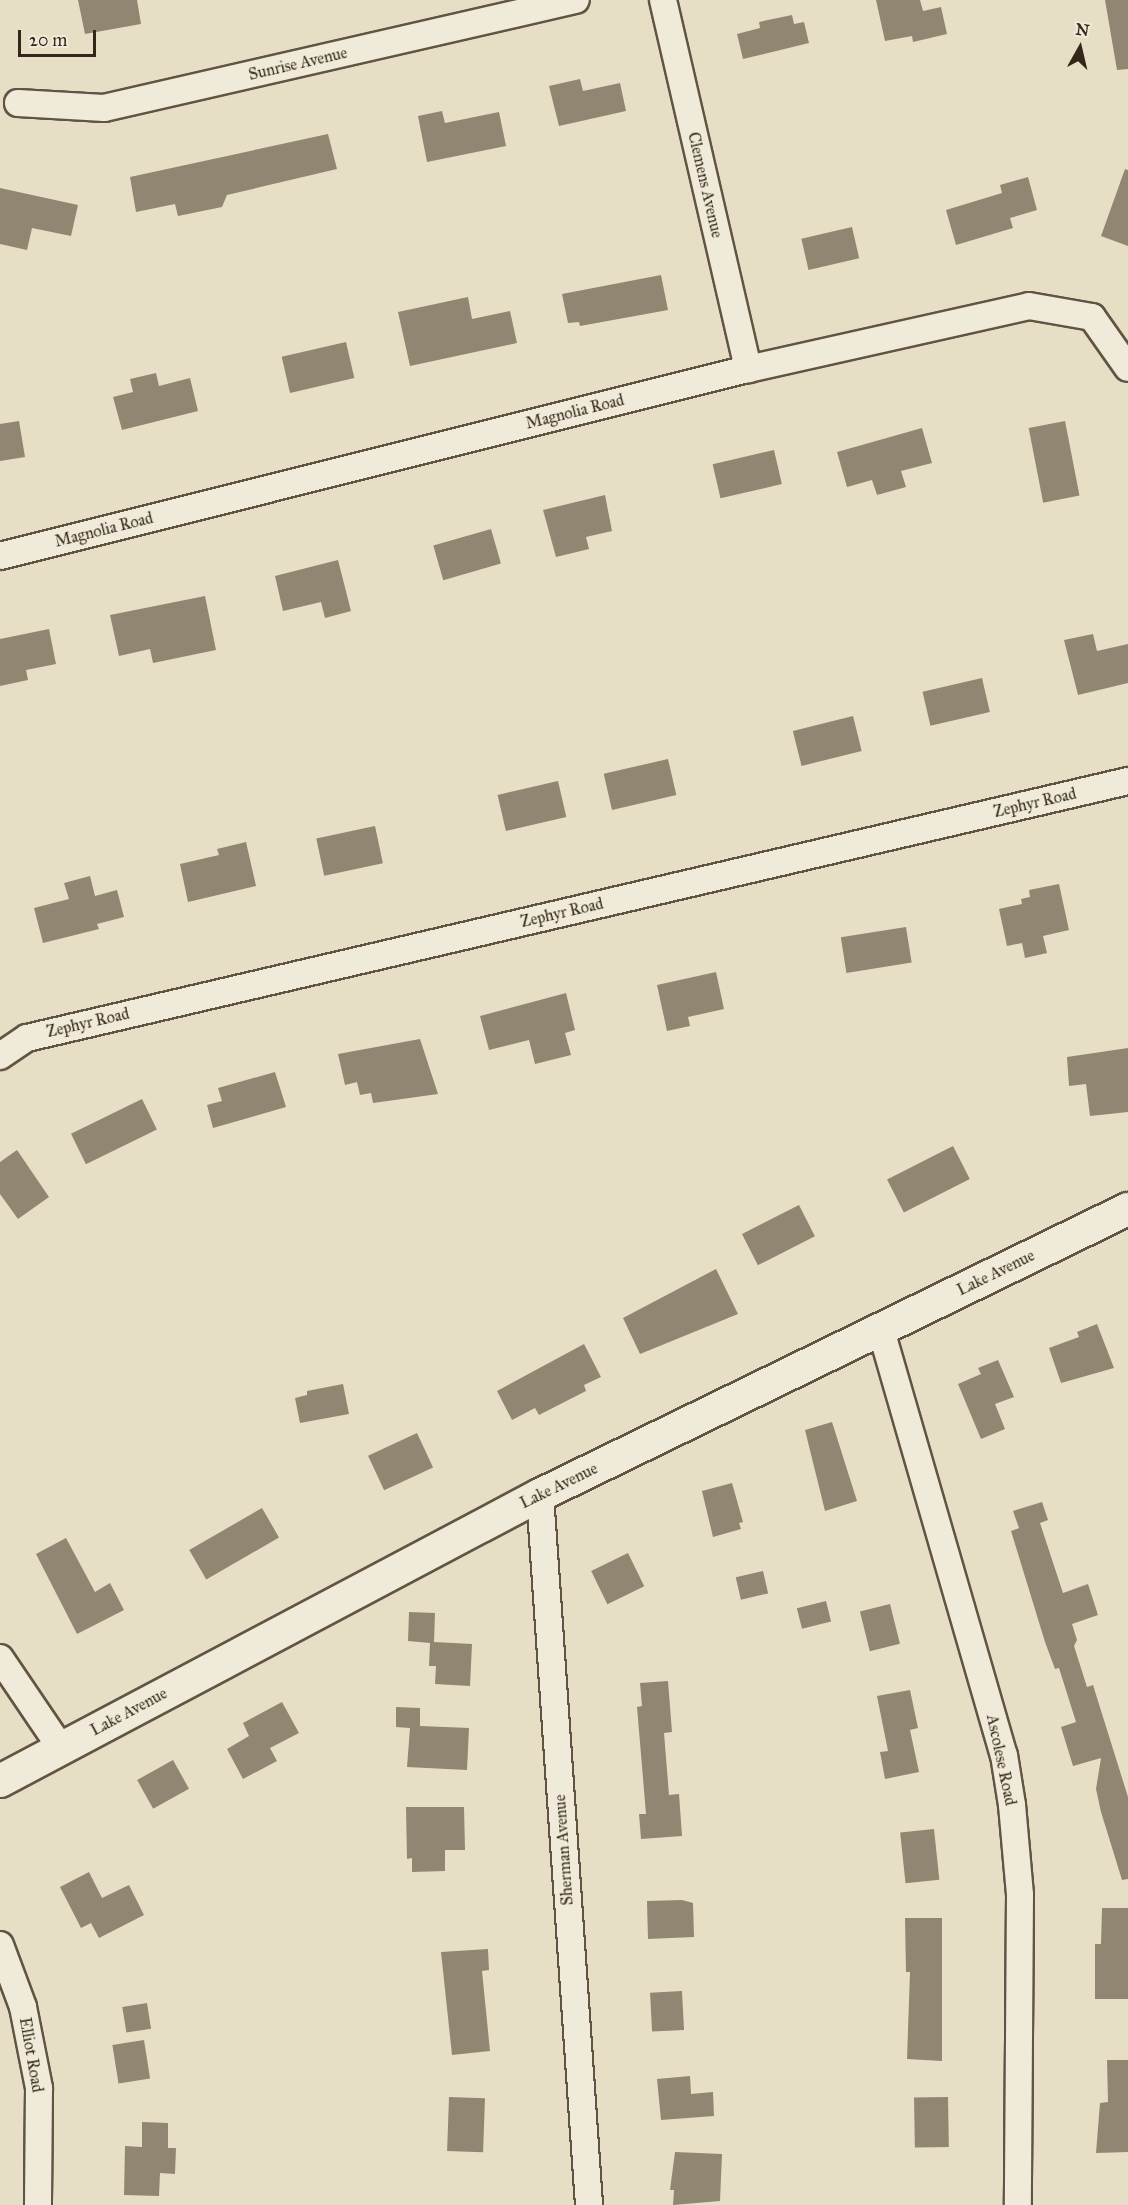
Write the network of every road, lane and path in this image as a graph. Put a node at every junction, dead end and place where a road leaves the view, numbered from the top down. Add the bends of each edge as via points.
1 (576, 0) edge
2 (663, 0) edge
3 (18, 104) dead end
4 (1128, 368) edge
5 (748, 369) junction
6 (0, 556) edge
7 (1128, 781) edge
8 (0, 1056) edge
9 (1128, 1209) edge
10 (881, 1330) junction
11 (540, 1495) junction
12 (0, 1658) edge
13 (61, 1748) junction
14 (0, 1781) edge
15 (0, 1945) edge
16 (38, 2205) edge
17 (589, 2205) edge
18 (1018, 2205) edge

1 - 3 street, Sunrise Avenue via 104,108
2 - 5 street, Clemens Avenue
4 - 5 street, Magnolia Road via 1092,317 1029,306
5 - 6 street, Magnolia Road
7 - 8 street, Zephyr Road via 27,1038
9 - 10 street, Lake Avenue
10 - 11 street, Lake Avenue
10 - 18 street, Ascolese Road via 1004,1755 1012,1805 1020,1895
11 - 13 street, Lake Avenue
11 - 17 street, Sherman Avenue
12 - 13 street
13 - 14 street, Lake Avenue
15 - 16 street, Elliot Road via 23,2007 39,2088

